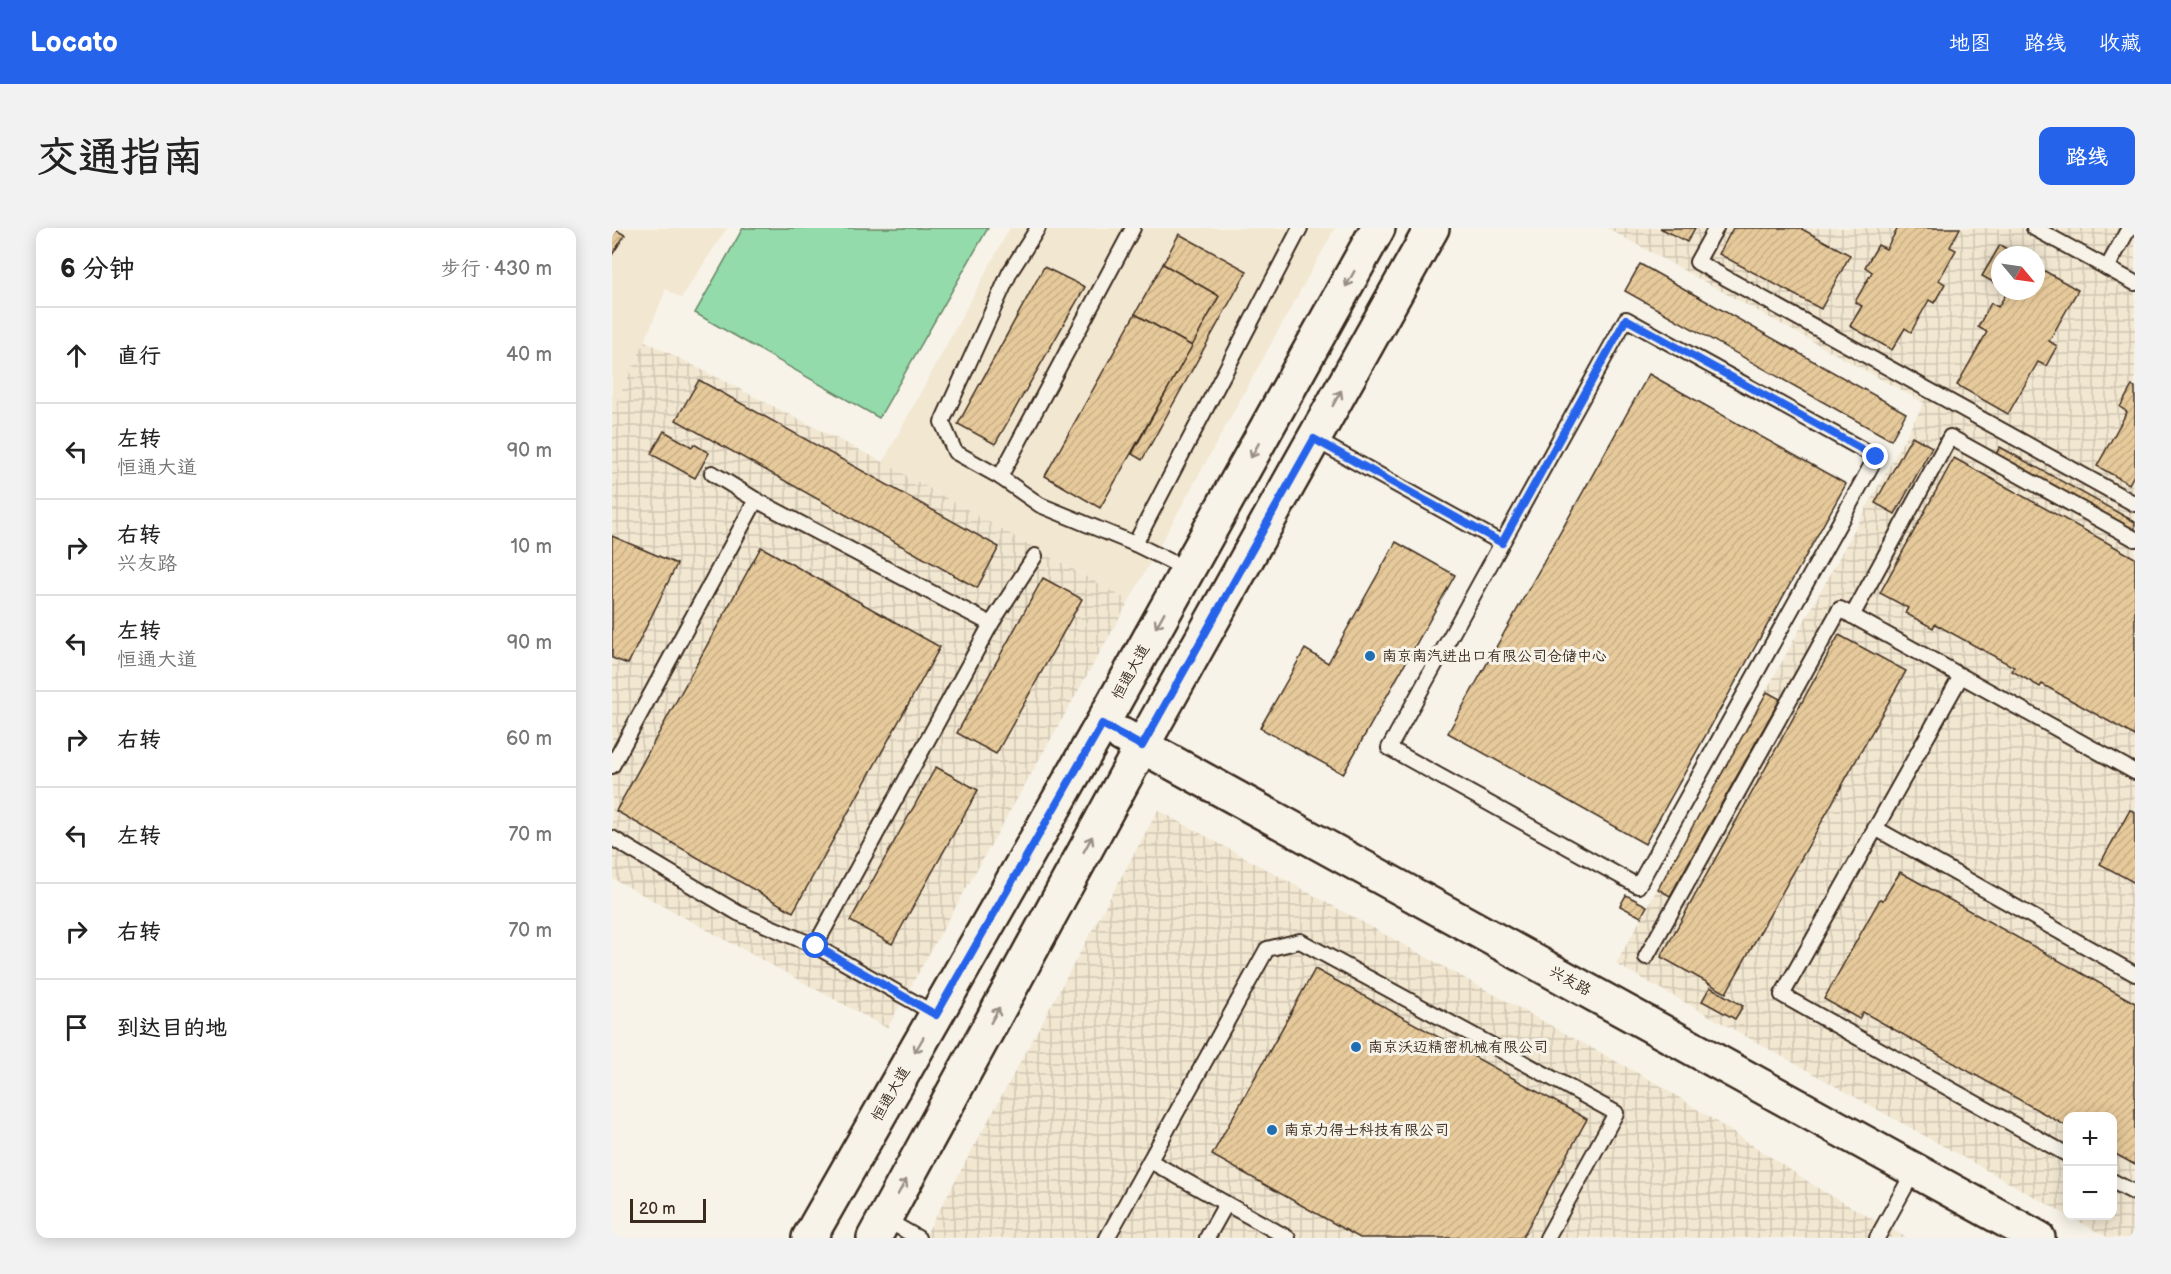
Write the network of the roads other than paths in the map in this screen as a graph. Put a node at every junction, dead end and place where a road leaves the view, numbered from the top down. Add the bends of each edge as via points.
1 (1038, 228) edge
2 (1300, 228) edge
3 (1378, 228) edge
4 (1432, 228) edge
5 (1716, 228) edge
6 (2034, 228) edge
7 (2129, 228) edge
8 (1126, 230) edge
9 (2107, 268) junction
10 (2135, 283) edge
11 (1314, 439) junction
12 (712, 473) dead end
13 (999, 477) junction
14 (756, 500) junction
15 (2135, 504) edge
16 (2135, 539) edge
17 (1502, 543) junction
18 (1135, 544) junction
19 (1035, 556) dead end
20 (1188, 570) junction
21 (1852, 616) junction
22 (990, 624) junction
23 (1961, 676) junction
24 (1102, 724) junction
25 (1142, 746) junction
26 (612, 766) edge
27 (2135, 772) edge
28 (1875, 828) junction
29 (612, 838) edge
30 (816, 946) junction
31 (1646, 957) dead end
32 (2135, 974) edge
33 (936, 1015) junction
34 (2063, 1153) edge
35 (1150, 1161) junction
36 (1914, 1171) junction
37 (2117, 1184) edge
38 (2135, 1193) edge
39 (1226, 1204) junction
40 (879, 1229) edge
41 (809, 1238) edge
42 (918, 1238) edge
43 (1107, 1238) edge
44 (1207, 1238) edge
45 (1288, 1238) edge
46 (1546, 1238) edge
47 (1876, 1238) edge
48 (2038, 1238) edge

1 - 13 lane via 1010,272 942,422 954,452
2 - 18 lane
3 -> 20 main road, 恒通大道
11 -> 4 main road
5 - 15 lane via 1697,262
6 - 9 lane
7 - 9 lane
8 - 13 lane
9 - 10 lane
11 - 17 lane
11 - 25 main road
12 - 14 lane
13 - 18 lane via 1040,505
14 - 22 lane
14 - 26 lane
16 - 21 lane via 1950,437
17 - 17 lane via 1389,748 1638,886 1876,457 1626,319
18 - 20 lane
19 - 22 lane
20 -> 24 main road, 恒通大道
21 - 23 lane
21 - 31 lane via 1839,609
22 - 30 lane
23 - 27 lane
23 - 28 lane
24 - 25 main road, 兴友路
24 - 33 main road, 恒通大道
25 - 36 main road, 兴友路
40 -> 25 main road
28 - 32 lane
28 - 34 lane via 1782,995
29 - 30 lane via 738,913
30 - 33 lane
33 -> 41 main road, 恒通大道
35 - 39 lane
35 - 43 lane
35 - 46 lane via 1268,949 1300,940 1616,1113
36 - 47 lane
36 - 48 main road, 兴友路
37 - 38 lane
39 - 44 lane
39 - 45 lane
40 - 42 lane

